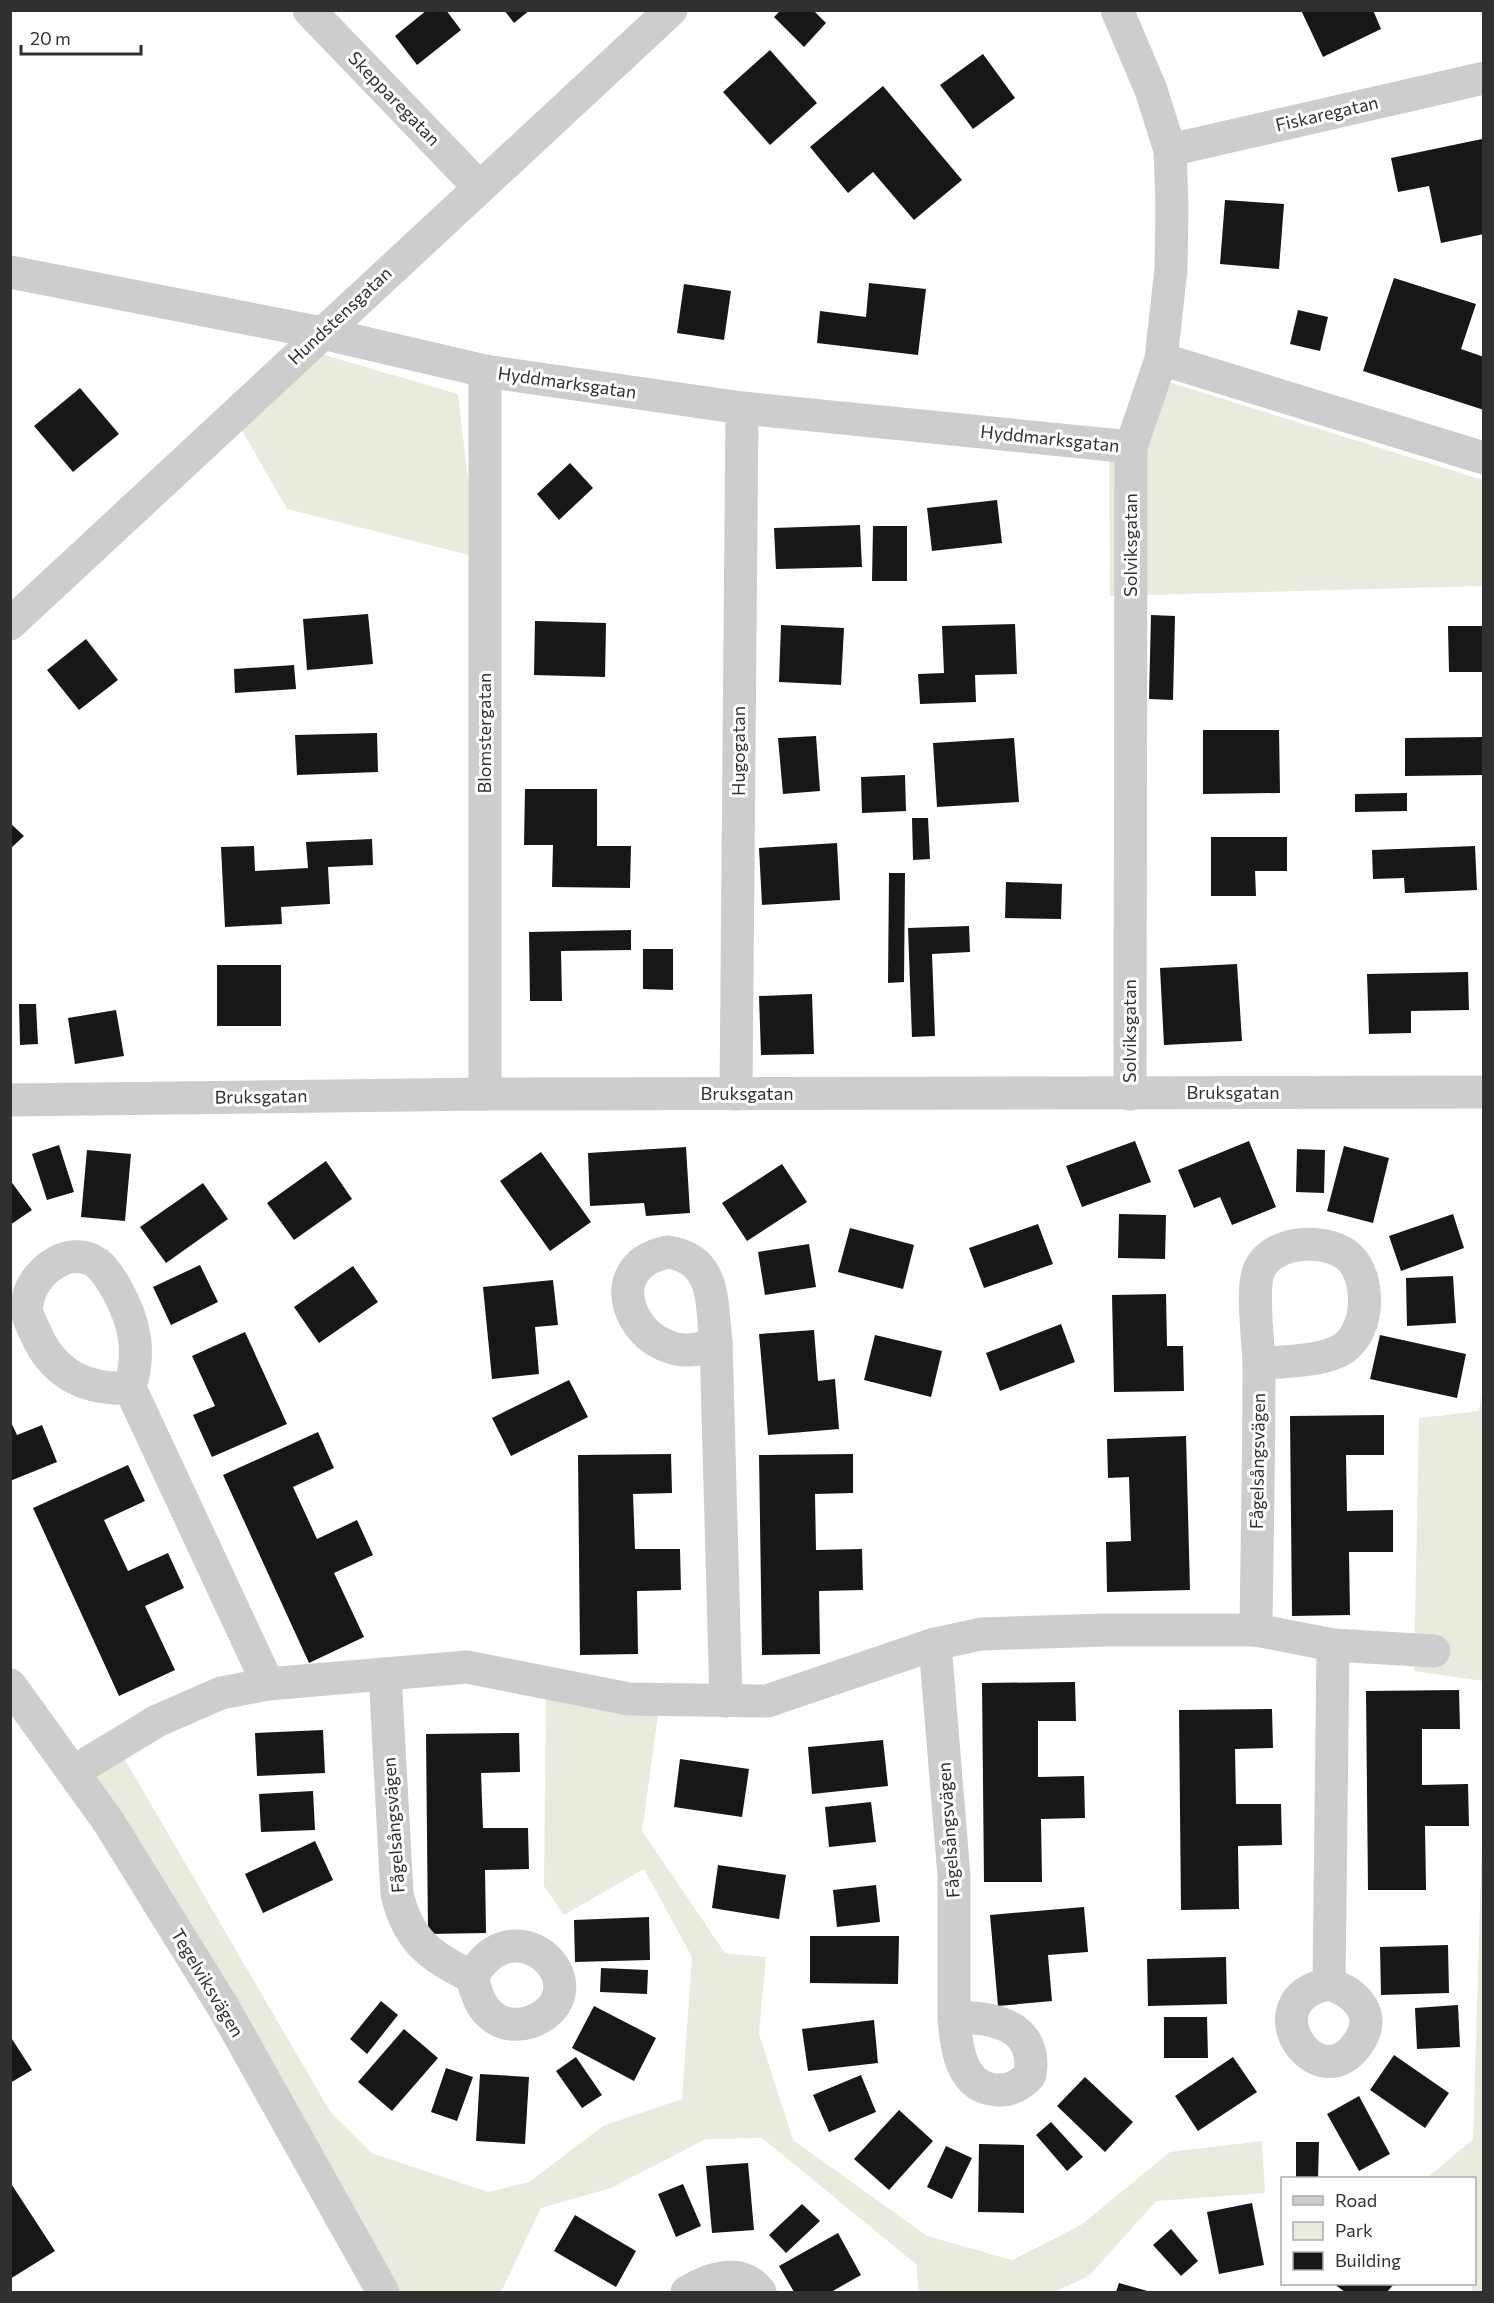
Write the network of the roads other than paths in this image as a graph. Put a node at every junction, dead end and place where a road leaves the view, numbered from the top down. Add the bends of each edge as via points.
1 (309, 10) edge
2 (671, 10) edge
3 (1117, 10) edge
4 (1484, 78) edge
5 (1170, 150) junction
6 (479, 187) junction
7 (10, 272) edge
8 (322, 333) junction
9 (1161, 359) junction
10 (485, 371) junction
11 (742, 408) junction
12 (1131, 447) junction
13 (1484, 458) edge
14 (10, 624) edge
15 (1484, 1092) edge
16 (485, 1094) junction
17 (736, 1094) junction
18 (1130, 1094) junction
19 (10, 1100) edge
20 (717, 1342) dead end
21 (1259, 1364) dead end
22 (130, 1388) dead end
23 (1256, 1630) junction
24 (935, 1644) junction
25 (1333, 1646) junction
26 (1434, 1651) dead end
27 (385, 1674) junction
28 (268, 1684) junction
29 (10, 1685) edge
30 (726, 1701) junction
31 (73, 1772) junction
32 (472, 1977) dead end
33 (1329, 1984) dead end
34 (954, 2017) dead end
35 (383, 2292) edge
36 (687, 2292) edge
37 (760, 2292) edge

1 - 6 street, Skepparegatan
2 - 6 street, Hundstensgatan
3 - 5 street, Solviksgatan via 1151,90
4 - 5 street, Fiskaregatan
5 - 9 street, Solviksgatan via 1171,269
6 - 8 street, Hundstensgatan
7 - 8 street, Hyddmarksgatan
8 - 10 street, Hyddmarksgatan
8 - 14 street, Hundstensgatan
9 - 12 street, Solviksgatan
9 - 13 street
10 - 11 street, Hyddmarksgatan
10 - 16 street, Blomstergatan
11 - 12 street, Hyddmarksgatan
11 - 17 street, Hugogatan
12 - 18 street, Solviksgatan
15 - 18 street, Bruksgatan
16 - 17 street, Bruksgatan
16 - 19 street, Bruksgatan
17 - 18 street, Bruksgatan
20 - 30 street
21 - 23 street, Fågelsångsvägen
22 - 28 street
23 - 24 street via 981,1634
23 - 25 street
24 - 30 street via 767,1701
24 - 34 street, Fågelsångsvägen via 954,1876
25 - 26 street
25 - 33 street
27 - 28 street
27 - 30 street via 468,1667 629,1700
27 - 32 street, Fågelsångsvägen via 397,1894 403,1918 420,1945
28 - 31 street via 221,1693 157,1721
29 - 31 street, Tegelviksvägen
31 - 35 street, Tegelviksvägen via 225,2010
36 - 37 street via 711,2280 731,2277 743,2279

